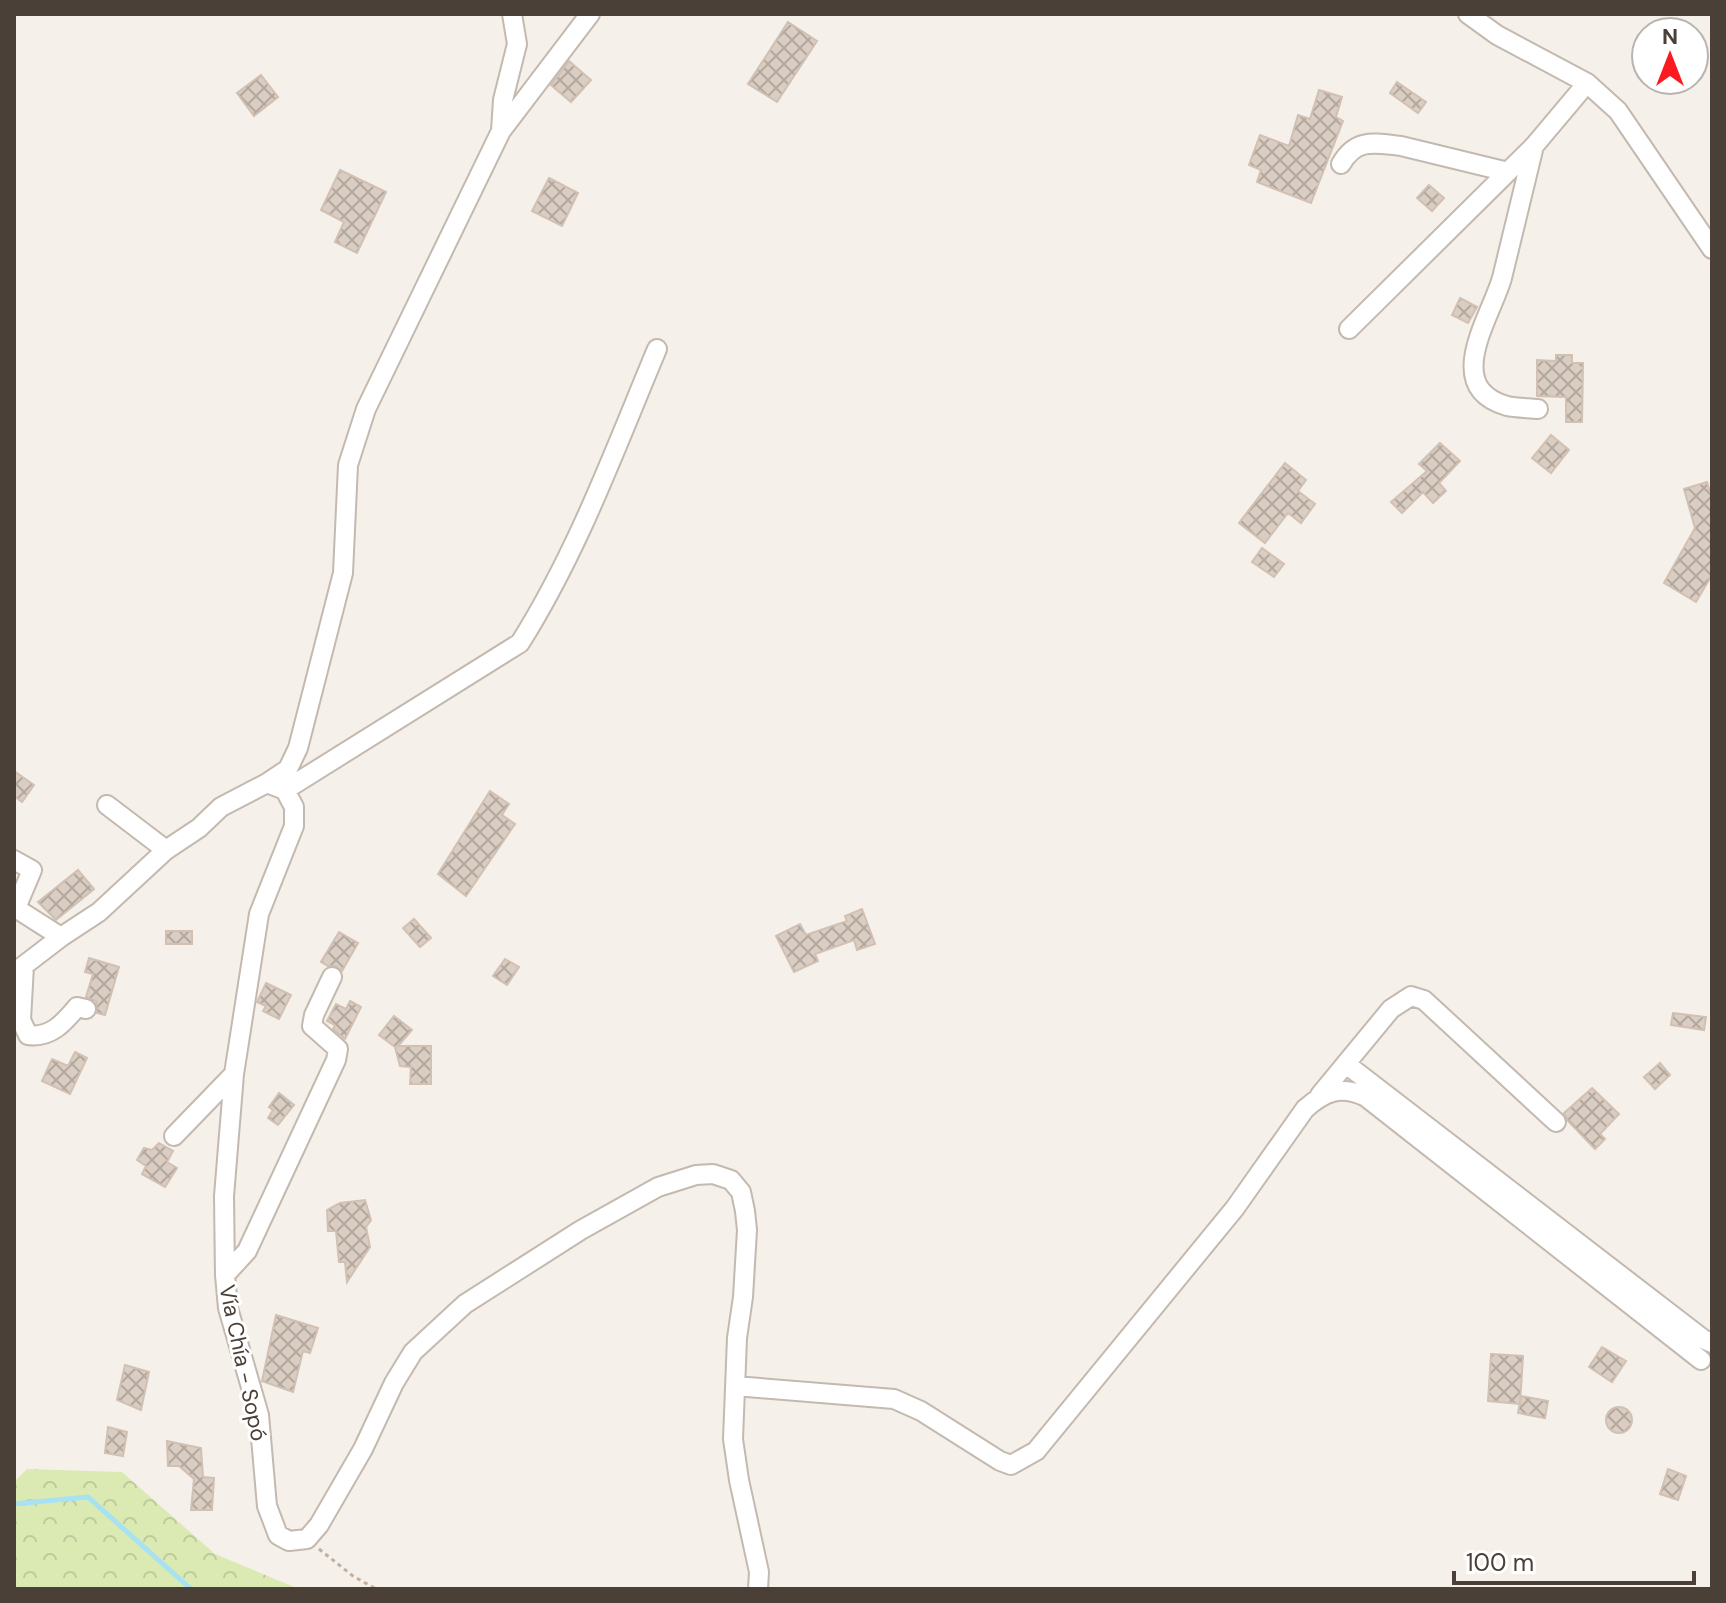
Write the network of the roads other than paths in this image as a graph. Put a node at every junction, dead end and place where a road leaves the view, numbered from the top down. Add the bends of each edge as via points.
1 (512, 14) edge
2 (590, 14) edge
3 (1468, 14) edge
4 (1587, 83) junction
5 (501, 131) junction
6 (1534, 146) junction
7 (1341, 164) dead end
8 (1508, 172) junction
9 (1712, 249) edge
10 (1349, 329) dead end
11 (657, 349) dead end
12 (1538, 409) dead end
13 (276, 786) junction
14 (107, 805) dead end
15 (166, 850) junction
16 (14, 860) edge
17 (15, 908) edge
18 (61, 937) junction
19 (19, 970) edge
20 (332, 977) dead end
21 (86, 1009) dead end
22 (1346, 1064) junction
23 (234, 1074) junction
24 (1320, 1096) junction
25 (1556, 1122) dead end
26 (174, 1136) dead end
27 (225, 1275) junction
28 (1712, 1343) edge
29 (1701, 1360) dead end
30 (735, 1386) junction
31 (758, 1589) edge

1 - 5 street via 517,44
2 - 5 street
3 - 4 street
4 - 6 street
4 - 9 street via 1618,111
5 - 13 street via 366,409 348,465 343,573 298,748
6 - 8 street
6 - 12 street via 1502,278 1477,338 1473,363 1476,383 1490,397 1507,406
7 - 8 street via 1355,147 1383,144
8 - 10 street
11 - 13 street via 571,555 520,643
13 - 15 street via 221,807
13 - 23 street, Vía Chía - Sopó via 294,807 294,826 259,914
14 - 15 street
15 - 18 street via 99,912
16 - 17 street via 32,870
17 - 18 street
18 - 19 street
19 - 21 street via 21,1020 28,1035 52,1032 77,1007
20 - 27 street via 312,1026 338,1049 336,1060 247,1251
22 - 24 street
22 - 25 street via 1391,1009 1411,996 1424,1000
22 - 28 street
23 - 26 street
23 - 27 street, Vía Chía - Sopó via 226,1145
24 - 29 street via 1351,1090 1366,1097
24 - 30 street via 1165,1295 1024,1459 1011,1465 1000,1461 894,1399
27 - 30 street, Vía Chía - Sopó via 228,1308 259,1415 272,1526 289,1541 307,1539 319,1525 413,1352 465,1304 581,1230 658,1187 696,1175 731,1180 741,1192 745,1211
30 - 31 street via 733,1439

